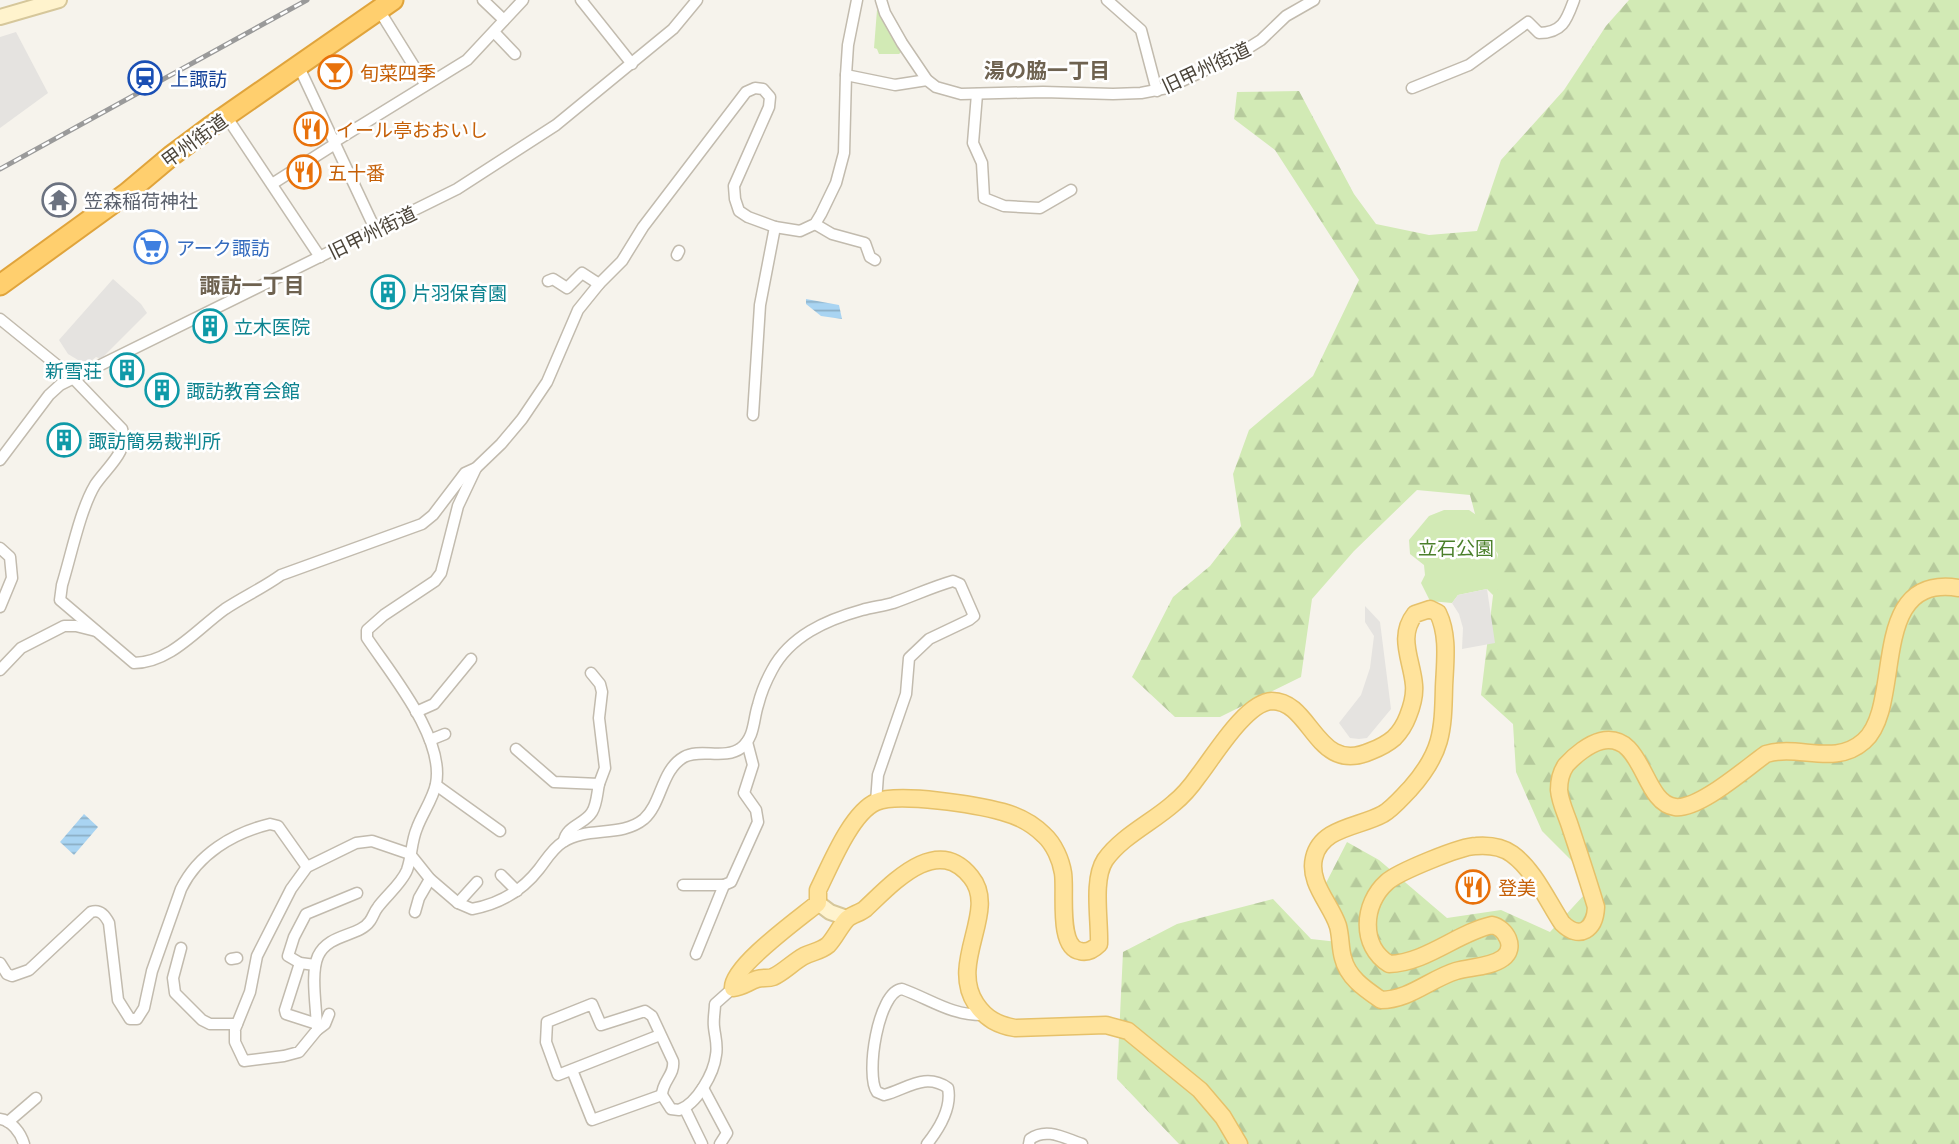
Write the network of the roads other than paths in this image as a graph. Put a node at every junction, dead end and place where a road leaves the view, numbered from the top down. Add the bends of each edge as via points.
1 (59, 0) edge
2 (483, 0) edge
3 (523, 0) edge
4 (580, 0) edge
5 (697, 0) edge
6 (858, 0) edge
7 (881, 0) edge
8 (1107, 0) edge
9 (1314, 0) edge
10 (1574, 0) edge
11 (386, 5) edge
12 (0, 17) edge
13 (504, 20) junction
14 (494, 32) junction
15 (515, 54) dead end
16 (632, 64) junction
17 (299, 66) junction
18 (846, 75) junction
19 (928, 80) junction
20 (425, 84) junction
21 (1412, 88) dead end
22 (1157, 91) junction
23 (977, 94) junction
24 (226, 116) junction
25 (335, 143) junction
26 (272, 184) junction
27 (1071, 190) dead end
28 (815, 224) junction
29 (775, 227) junction
30 (375, 229) junction
31 (320, 257) junction
32 (875, 260) dead end
33 (548, 281) dead end
34 (598, 284) junction
35 (0, 285) edge
36 (0, 320) edge
37 (74, 379) junction
38 (753, 415) dead end
39 (0, 460) edge
40 (476, 468) junction
41 (0, 548) edge
42 (1959, 588) edge
43 (0, 607) edge
44 (96, 631) junction
45 (471, 659) dead end
46 (0, 670) edge
47 (591, 673) dead end
48 (416, 712) junction
49 (445, 734) dead end
50 (430, 740) junction
51 (747, 742) junction
52 (516, 749) dead end
53 (599, 784) junction
54 (436, 785) junction
55 (876, 802) junction
56 (500, 831) dead end
57 (361, 833) dead end
58 (372, 841) junction
59 (564, 841) junction
60 (410, 854) junction
61 (307, 867) junction
62 (501, 875) dead end
63 (430, 879) junction
64 (477, 882) dead end
65 (683, 885) dead end
66 (724, 886) junction
67 (517, 891) junction
68 (358, 893) dead end
69 (458, 903) junction
70 (818, 904) junction
71 (415, 912) dead end
72 (847, 918) junction
73 (181, 948) dead end
74 (696, 954) dead end
75 (0, 963) edge
76 (300, 963) junction
77 (315, 965) junction
78 (733, 988) junction
79 (329, 1014) dead end
80 (983, 1015) junction
81 (237, 1024) junction
82 (317, 1027) junction
83 (660, 1035) junction
84 (572, 1070) junction
85 (703, 1088) junction
86 (662, 1095) junction
87 (36, 1098) dead end
88 (685, 1109) junction
89 (4, 1120) edge
90 (24, 1144) edge
91 (702, 1144) edge
92 (720, 1144) edge
93 (928, 1144) edge
94 (1029, 1144) edge
95 (1082, 1144) edge
96 (1239, 1144) edge

1 - 12 street
2 - 13 street
3 - 13 street
4 - 16 street
5 - 16 street, 旧甲州街道 via 673,29
6 - 18 street
7 - 19 street via 892,28
8 - 22 street via 1141,30
9 - 22 street, 旧甲州街道 via 1286,16 1247,50
10 - 21 street via 1559,28 1539,33 1528,22 1469,65
11 - 17 highway, 甲州街道
11 - 20 street
13 - 14 street
14 - 15 street
14 - 20 street via 467,60
16 - 30 street, 旧甲州街道 via 556,125 503,160 442,197
17 - 24 highway, 甲州街道
17 - 25 street
18 - 19 street via 895,85
18 - 28 street via 844,153 836,183
19 - 23 street, 旧甲州街道 via 949,91
20 - 25 street
22 - 23 street, 旧甲州街道
23 - 27 street via 974,144 982,163 984,198 1004,206 1040,208
24 - 26 street
24 - 35 highway, 甲州街道
25 - 26 street
25 - 30 street
26 - 31 street
28 - 29 street via 800,231
28 - 32 street via 865,243
29 - 34 street via 739,211 735,199 734,186 769,107 770,97 755,88 746,92 622,261
29 - 38 street via 760,305
30 - 31 street, 旧甲州街道
31 - 37 street, 旧甲州街道
33 - 34 street via 553,279 568,288 582,273
34 - 40 street via 578,310 547,383 502,444
36 - 37 street
37 - 39 street, 旧甲州街道 via 49,395
37 - 44 street via 122,429 125,439 91,493 62,585 60,600
40 - 44 street via 465,473 422,524 281,575 147,663 134,663
40 - 48 street via 458,506 441,573 367,630 367,638
41 - 43 street via 10,557 12,578
42 - 55 main road via 1941,585 1925,590 1904,610 1892,641 1881,712 1875,728 1855,748 1831,755 1766,754 1697,803 1682,807 1672,807 1661,799 1633,754 1620,742 1594,743 1577,755 1562,773 1559,793 1597,907 1588,929 1570,931 1524,866 1496,846 1472,846 1397,874 1378,892 1368,922 1374,952 1390,964 1414,959 1492,925 1504,932 1510,945 1497,961 1444,975 1391,1000 1370,993 1348,971 1338,926 1318,887 1313,861 1331,836 1391,808 1434,755 1443,728 1445,647 1443,623 1436,611 1419,612 1406,630 1414,698 1395,737 1360,756 1344,757 1329,749 1286,704 1270,701 1258,705 1184,793 1104,861 1099,883 1099,944 1085,952 1068,942 1063,872 1046,836 1002,812 922,799
44 - 46 street via 64,626 21,648
45 - 48 street via 434,704
47 - 53 street via 602,692 599,718 605,768
48 - 50 street
49 - 50 street
50 - 54 street
51 - 55 street via 771,670 794,642 817,626 842,617 953,581 960,584 974,615 929,639 909,659 906,694 878,775
51 - 59 street via 731,752 683,758 645,818 632,826
51 - 66 street via 753,765 744,793 758,822 731,882
52 - 53 street via 554,782
53 - 59 street via 591,814 565,834
54 - 56 street
54 - 60 street
55 - 70 main road via 859,815 845,838 818,890
57 - 58 street
58 - 60 street
58 - 61 street via 355,844
59 - 67 street
60 - 63 street
60 - 77 street via 406,872 368,924 332,940
61 - 75 street via 278,826 270,824 225,842 206,856 186,877 137,1019 130,1018 118,1000 104,914 91,912 29,970 12,976
61 - 81 street via 261,946
62 - 67 street
63 - 69 street
63 - 71 street
64 - 69 street
65 - 66 street
66 - 74 street
67 - 69 street via 484,907 472,909
68 - 76 street via 306,914 288,952
70 - 72 street
70 - 78 main road via 748,962 732,982
72 - 78 main road via 827,946 770,979
72 - 80 main road via 914,867 941,860 956,864 978,887 980,905 966,969 967,984
73 - 81 street via 173,978 175,993 202,1020
76 - 77 street
76 - 82 street via 286,1014
77 - 82 street
78 - 85 street via 715,1004 716,1055
79 - 82 street via 325,1024
80 - 93 street via 939,1007 897,989 879,1017 871,1080 877,1092 884,1095 920,1081 948,1088 947,1108
80 - 96 main road via 1015,1028 1106,1025 1128,1031 1200,1090
81 - 82 street via 235,1042 244,1061 299,1052
83 - 84 street
83 - 84 street via 645,1011 601,1025 592,1004 547,1022 545,1042 558,1076
83 - 86 street via 674,1068
84 - 86 street via 592,1120
85 - 88 street
85 - 92 street via 727,1133
86 - 88 street via 671,1109
87 - 89 street
88 - 91 street
89 - 90 street via 22,1135
94 - 95 street via 1045,1132

